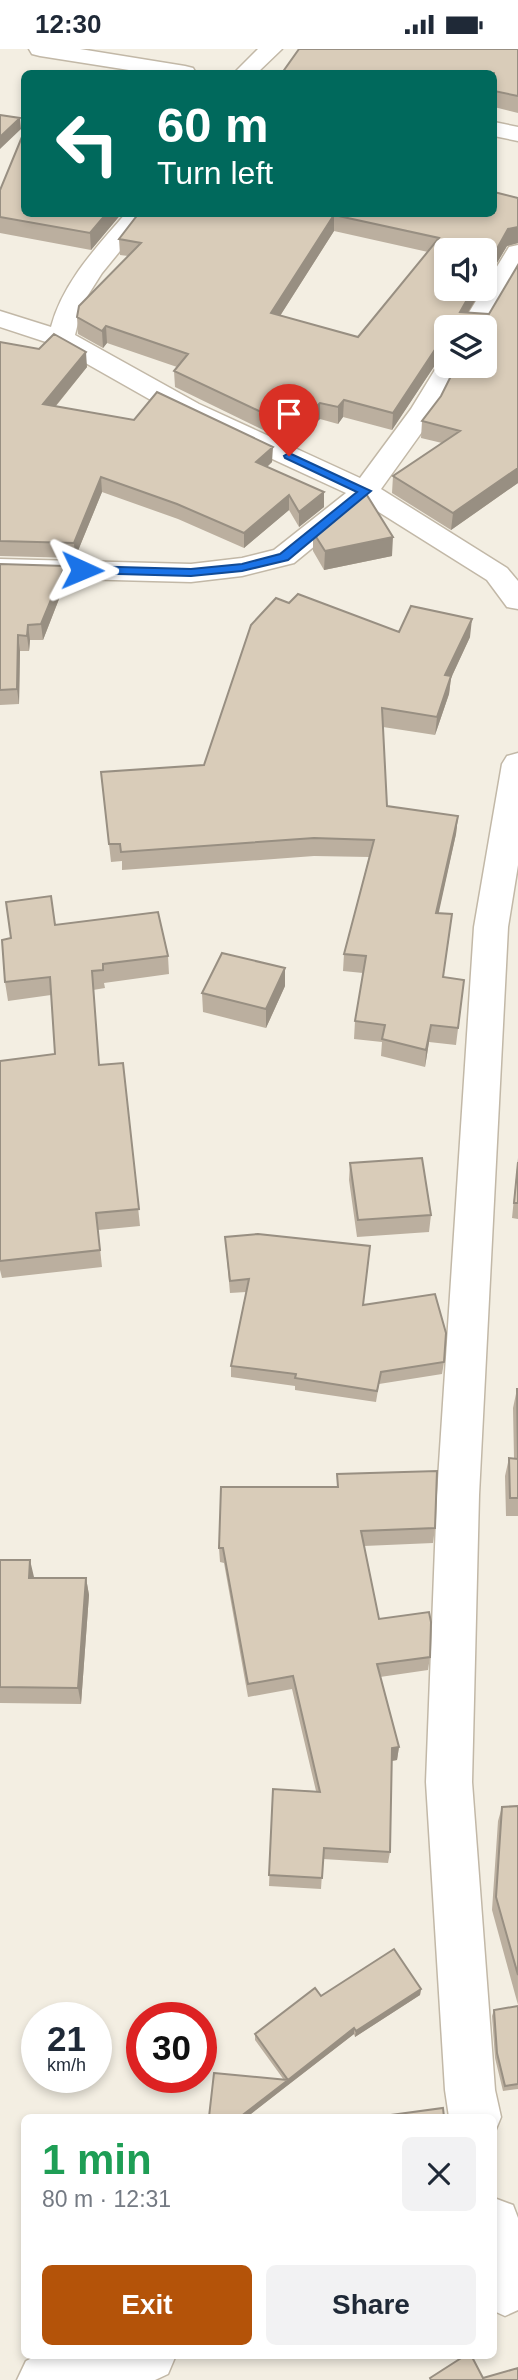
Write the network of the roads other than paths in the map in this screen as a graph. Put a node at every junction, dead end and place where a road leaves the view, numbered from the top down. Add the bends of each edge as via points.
1 (40, 49) edge
2 (271, 49) edge
3 (167, 70) edge
4 (248, 70) edge
5 (497, 130) edge
6 (518, 134) edge
7 (136, 217) edge
8 (518, 252) edge
9 (480, 315) edge
10 (0, 319) edge
11 (61, 338) junction
12 (443, 378) edge
13 (365, 491) junction
14 (0, 568) edge
15 (518, 600) edge
16 (518, 764) edge
17 (505, 928) edge
18 (475, 2114) edge
19 (497, 2240) edge
20 (506, 2289) edge
21 (132, 2359) edge
22 (45, 2380) edge

1 - 3 street
2 - 4 street
5 - 6 street
7 - 11 street via 70,303
8 - 9 street
10 - 11 street
11 - 13 street via 189,409
12 - 13 street
13 - 14 street via 284,557 242,567 191,573
13 - 15 street via 497,574
16 - 17 street
17 - 18 street via 458,1495 449,1782
19 - 20 street
21 - 22 street

